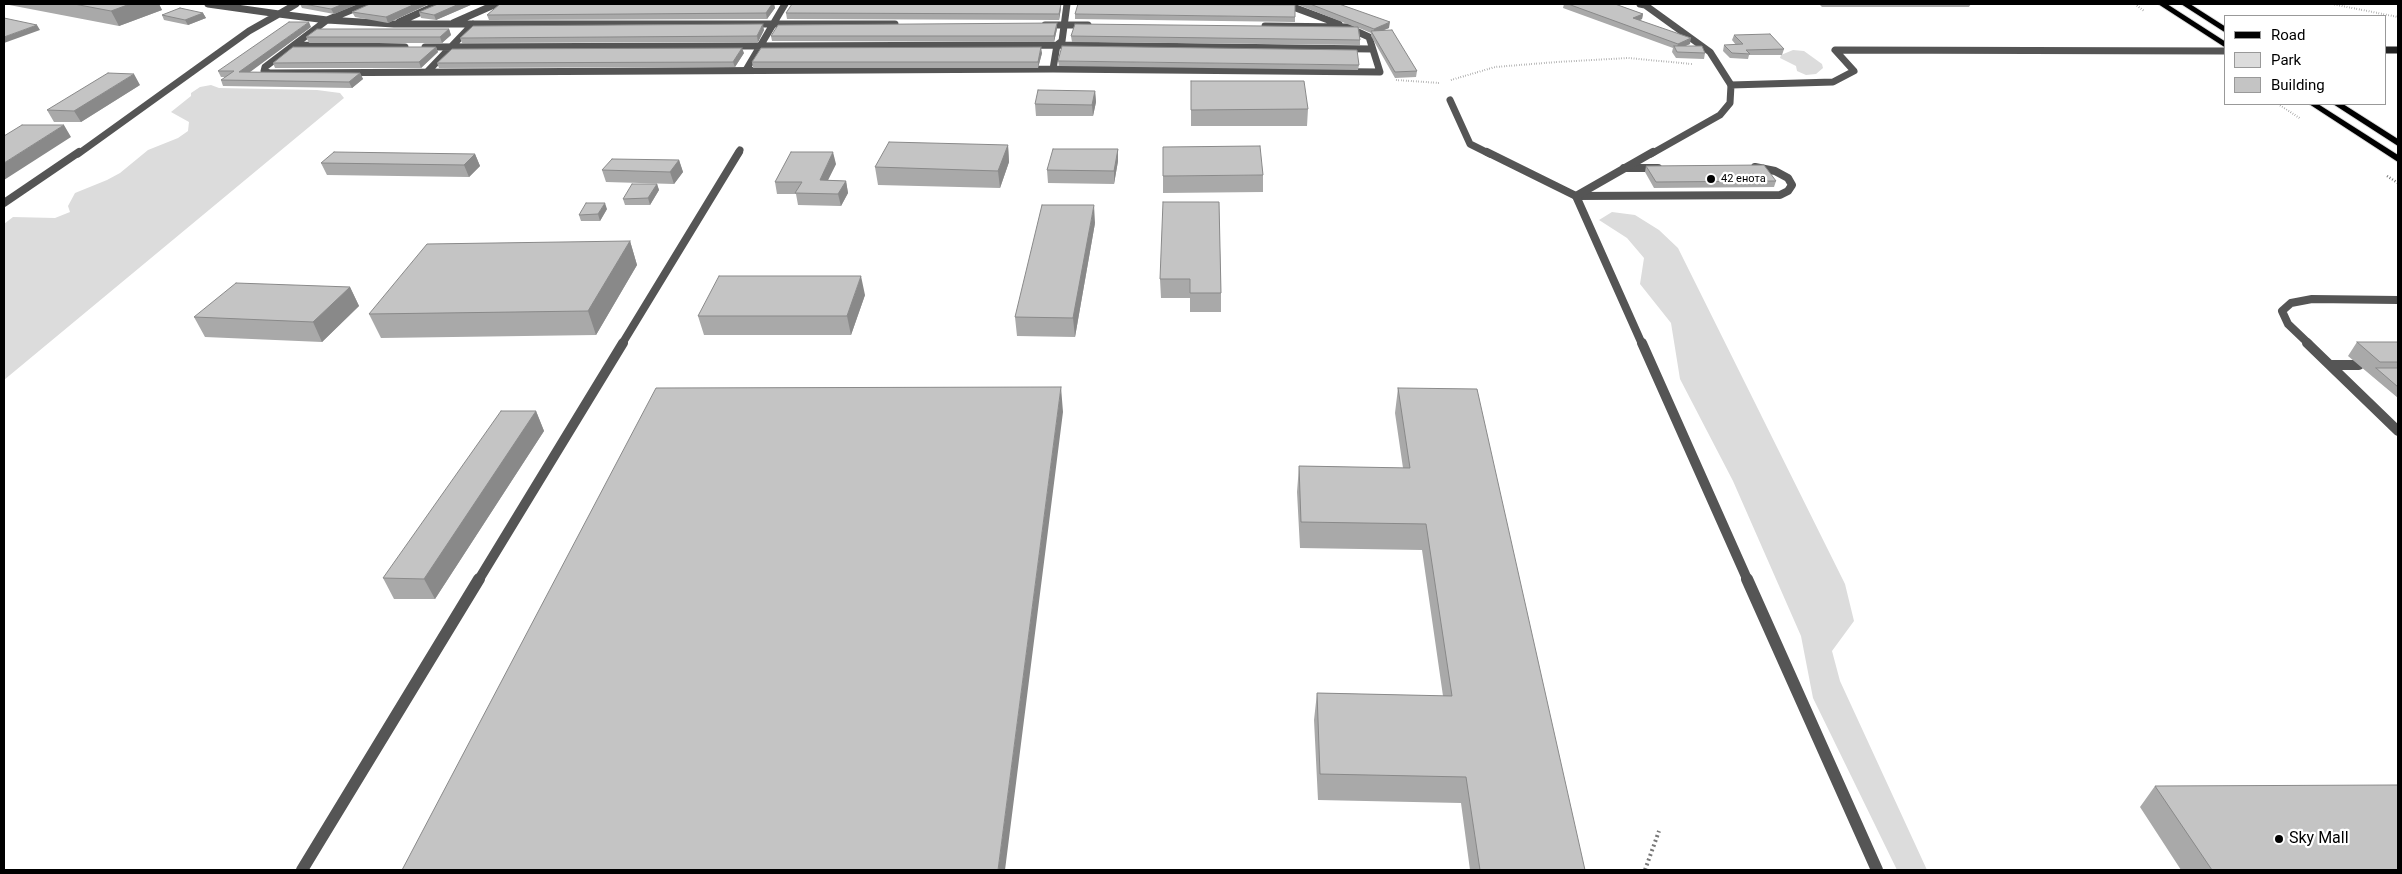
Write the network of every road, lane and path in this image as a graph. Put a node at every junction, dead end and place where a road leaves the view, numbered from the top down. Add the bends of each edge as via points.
1 (208, 4) edge
2 (296, 4) edge
3 (366, 4) edge
4 (439, 4) edge
5 (496, 4) edge
6 (785, 4) edge
7 (1067, 4) edge
8 (1285, 4) edge
9 (1643, 4) edge
10 (2162, 4) edge
11 (2184, 4) edge
12 (2332, 4) edge
13 (280, 14) junction
14 (2398, 16) edge
15 (327, 20) junction
16 (452, 23) junction
17 (394, 24) junction
18 (473, 24) junction
19 (772, 24) junction
20 (899, 24) edge
21 (1036, 24) edge
22 (1065, 25) junction
23 (1094, 25) edge
24 (1259, 26) edge
25 (1347, 27) junction
26 (2224, 30) edge
27 (296, 45) junction
28 (1057, 45) junction
29 (2224, 45) edge
30 (761, 46) junction
31 (411, 47) edge
32 (420, 47) edge
33 (449, 48) junction
34 (1372, 49) junction
35 (2224, 51) edge
36 (1720, 68) junction
37 (1053, 69) junction
38 (746, 70) junction
39 (428, 72) junction
40 (1443, 83) dead end
41 (1731, 85) junction
42 (1450, 100) dead end
43 (2315, 105) edge
44 (2339, 105) edge
45 (2398, 143) edge
46 (740, 150) dead end
47 (2398, 159) edge
48 (1747, 167) edge
49 (1624, 168) junction
50 (1671, 168) edge
51 (1576, 196) junction
52 (4, 203) edge
53 (2398, 300) edge
54 (2330, 365) junction
55 (2359, 365) dead end
56 (2398, 430) edge
57 (1659, 831) dead end
58 (302, 870) edge
59 (1645, 870) edge
60 (1877, 870) edge

1 - 13 street
2 - 13 street
3 - 15 street
4 - 17 street
5 - 16 street
6 - 19 street
7 - 22 street
8 - 25 street
9 - 36 street via 1710,52
10 - 29 main road
11 - 26 main road
12 - 14 path
13 - 15 street
13 - 52 street via 249,31 107,134
15 - 17 street
15 - 27 street
16 - 17 street
16 - 18 street
18 - 19 street
18 - 33 street
19 - 20 street
19 - 30 street
21 - 22 street
22 - 23 street
22 - 28 street via 1062,41
24 - 25 street
25 - 34 street via 1366,34
27 - 31 street
27 - 39 street via 264,67 264,71
28 - 30 street
28 - 34 street
28 - 37 street
30 - 33 street
30 - 38 street
32 - 33 street
33 - 39 street
34 - 37 street via 1380,72
35 - 41 street via 1835,50 1854,71 1833,82
36 - 40 path via 1628,58 1495,67
36 - 41 street
37 - 38 street
38 - 39 street
41 - 49 street via 1730,103 1720,115
42 - 51 street via 1470,144
43 - 47 main road
44 - 45 main road
46 - 58 street
48 - 51 street via 1775,171 1788,178 1792,185 1780,195
49 - 50 street
49 - 51 street
51 - 60 street
53 - 54 street via 2312,299 2291,304 2282,311 2288,324
54 - 55 street
54 - 56 street
57 - 59 path

